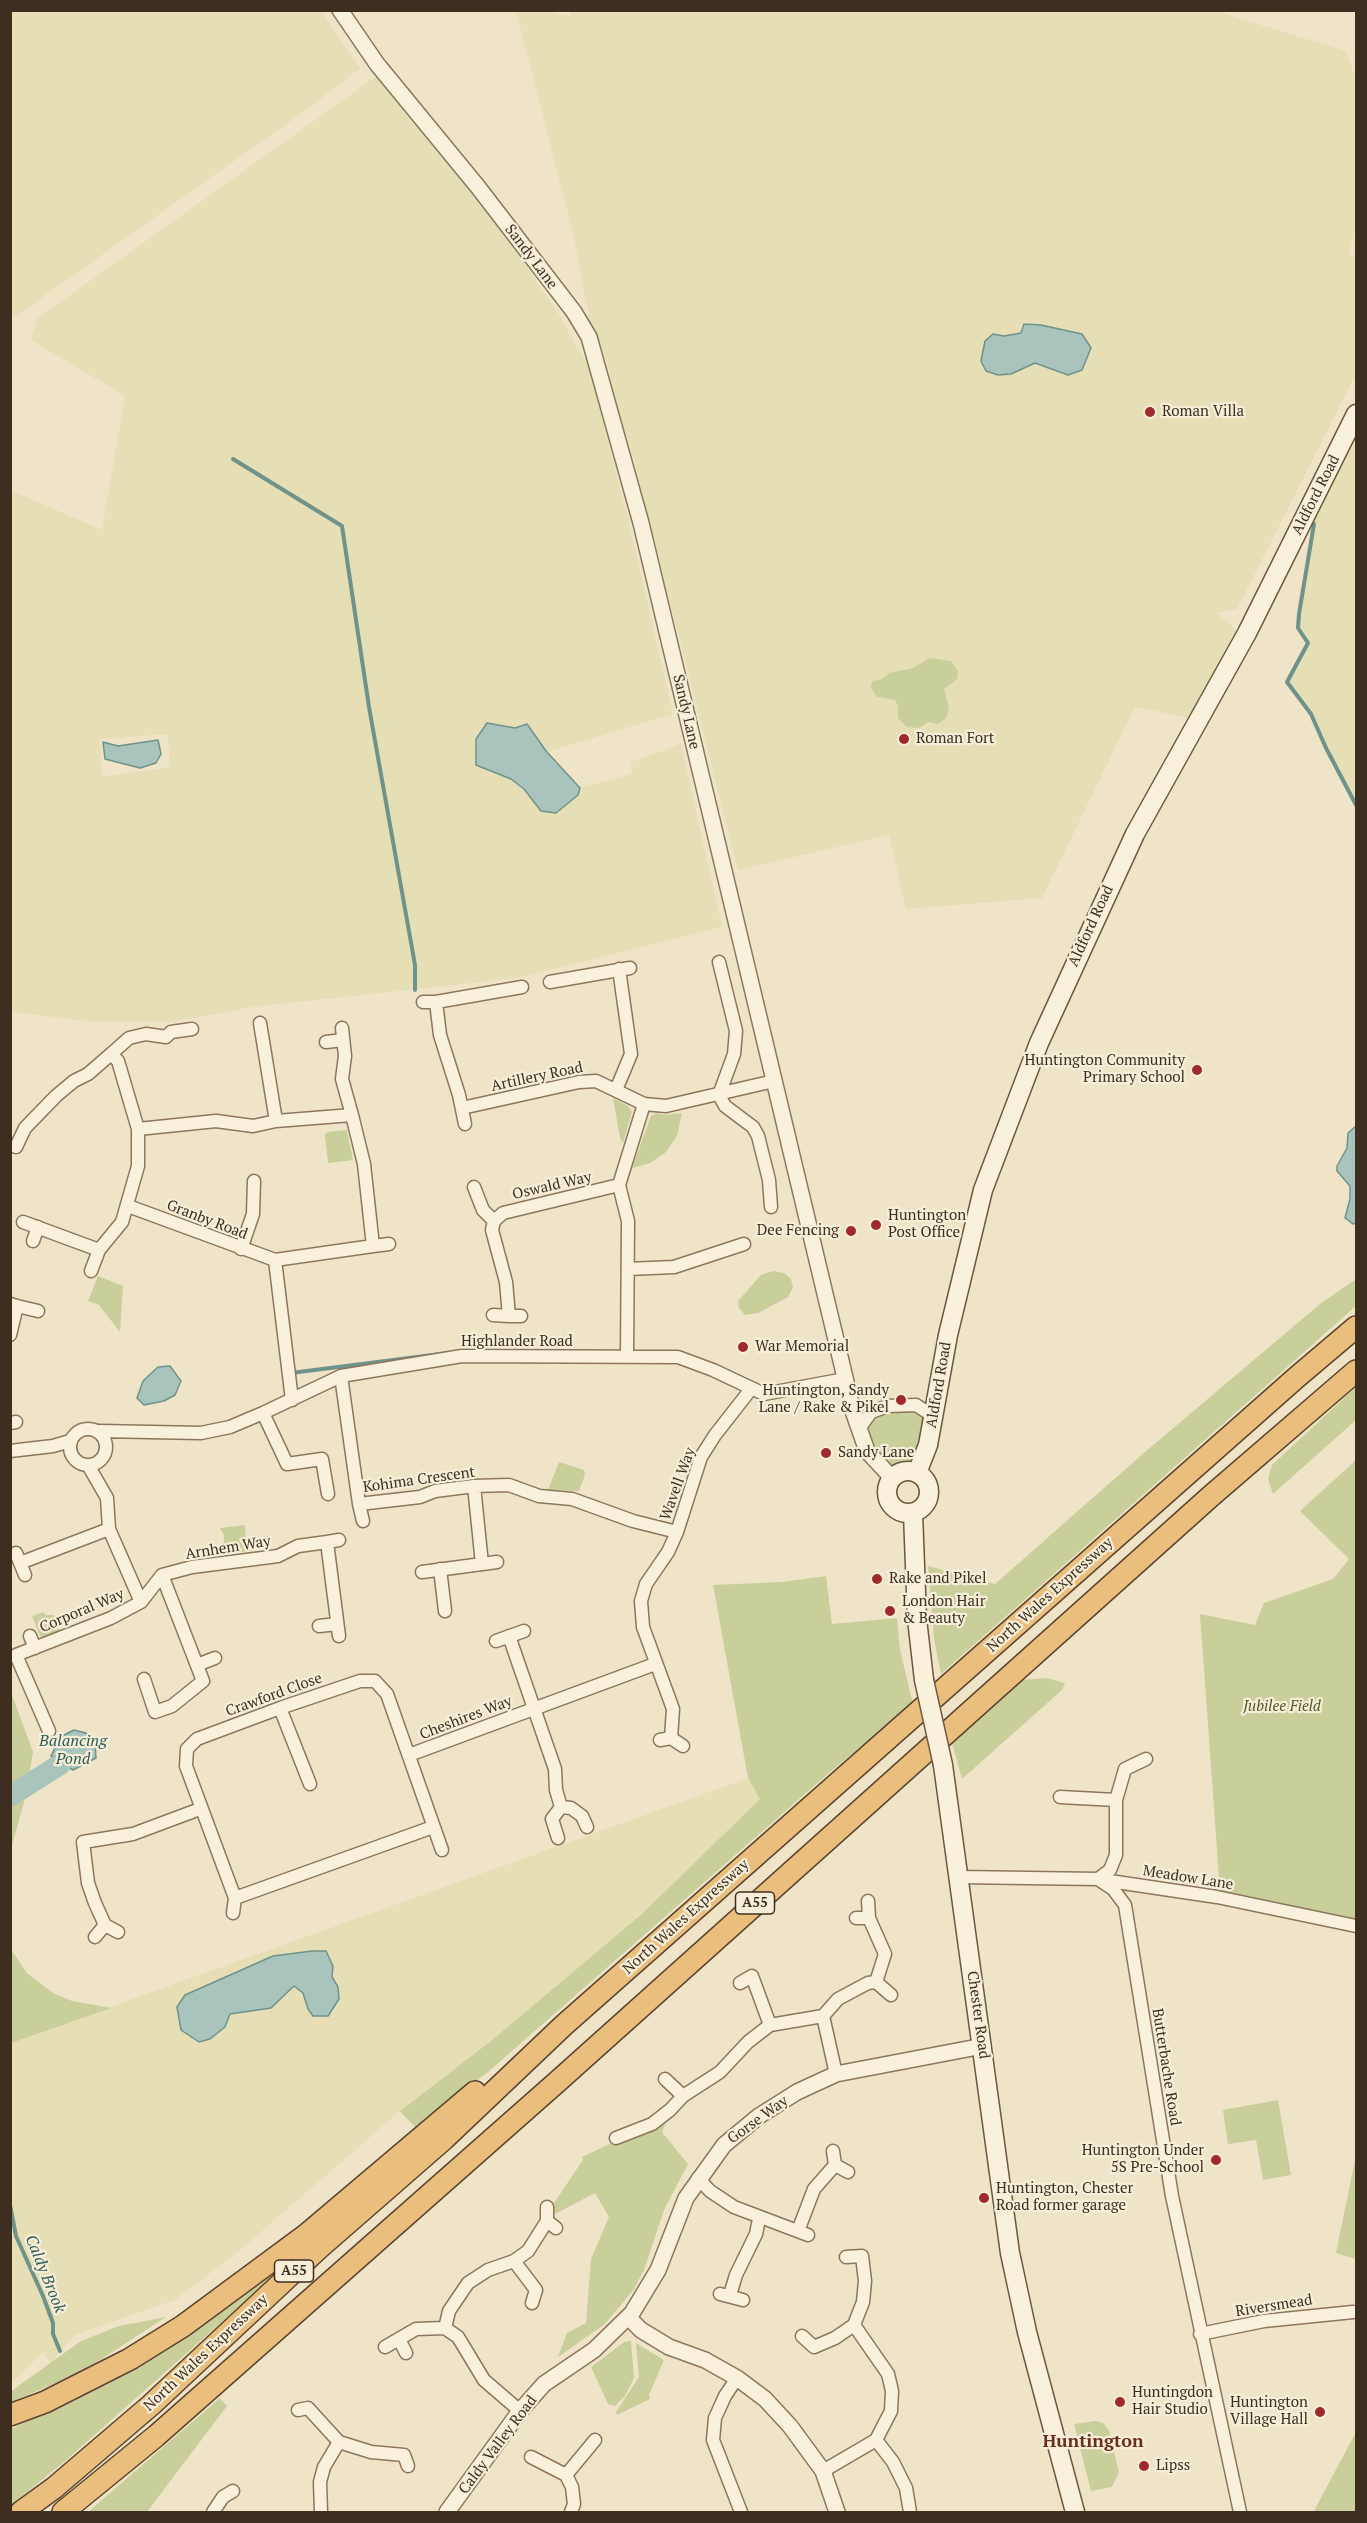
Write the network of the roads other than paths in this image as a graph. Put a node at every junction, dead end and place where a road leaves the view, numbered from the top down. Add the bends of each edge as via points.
1 (340, 10) edge
2 (1356, 414) edge
3 (719, 962) dead end
4 (550, 982) dead end
5 (522, 987) dead end
6 (423, 1002) dead end
7 (436, 1002) junction
8 (260, 1023) dead end
9 (192, 1029) dead end
10 (326, 1042) dead end
11 (111, 1054) junction
12 (774, 1081) junction
13 (616, 1090) junction
14 (719, 1095) junction
15 (644, 1104) junction
16 (462, 1108) junction
17 (352, 1115) junction
18 (276, 1121) junction
19 (465, 1124) dead end
20 (138, 1129) junction
21 (16, 1147) dead end
22 (254, 1181) dead end
23 (619, 1185) junction
24 (474, 1187) dead end
25 (128, 1206) junction
26 (771, 1207) dead end
27 (494, 1221) junction
28 (23, 1222) dead end
29 (38, 1227) junction
30 (33, 1241) dead end
31 (389, 1244) dead end
32 (744, 1244) dead end
33 (372, 1246) junction
34 (241, 1249) junction
35 (99, 1250) junction
36 (275, 1260) junction
37 (628, 1269) junction
38 (91, 1271) dead end
39 (14, 1305) edge
40 (38, 1311) dead end
41 (494, 1315) dead end
42 (1356, 1327) edge
43 (10, 1335) edge
44 (627, 1357) junction
45 (1356, 1371) edge
46 (341, 1376) junction
47 (845, 1379) junction
48 (752, 1389) junction
49 (292, 1400) junction
50 (263, 1413) junction
51 (933, 1416) junction
52 (859, 1429) junction
53 (102, 1436) junction
54 (70, 1447) junction
55 (10, 1451) edge
56 (91, 1468) junction
57 (917, 1473) junction
58 (892, 1478) junction
59 (474, 1486) junction
60 (328, 1494) dead end
61 (359, 1504) junction
62 (913, 1513) junction
63 (363, 1521) dead end
64 (109, 1529) junction
65 (677, 1532) junction
66 (497, 1562) dead end
67 (482, 1564) junction
68 (440, 1569) junction
69 (422, 1572) dead end
70 (25, 1575) dead end
71 (162, 1575) junction
72 (141, 1602) junction
73 (445, 1611) dead end
74 (319, 1626) dead end
75 (524, 1631) dead end
76 (509, 1636) junction
77 (496, 1641) dead end
78 (214, 1658) dead end
79 (655, 1664) junction
80 (197, 1665) junction
81 (144, 1679) dead end
82 (534, 1707) junction
83 (280, 1708) junction
84 (49, 1731) dead end
85 (683, 1746) dead end
86 (409, 1755) junction
87 (1146, 1759) dead end
88 (310, 1784) dead end
89 (1060, 1797) dead end
90 (1116, 1800) junction
91 (561, 1807) junction
92 (200, 1809) junction
93 (433, 1827) junction
94 (587, 1827) dead end
95 (558, 1838) dead end
96 (442, 1850) dead end
97 (958, 1876) junction
98 (1098, 1879) junction
99 (235, 1898) junction
100 (868, 1901) dead end
101 (233, 1913) dead end
102 (105, 1925) junction
103 (1356, 1926) edge
104 (118, 1932) dead end
105 (95, 1937) dead end
106 (876, 1982) junction
107 (740, 1983) dead end
108 (891, 1995) dead end
109 (823, 2016) junction
110 (564, 2025) junction
111 (770, 2025) junction
112 (983, 2046) junction
113 (836, 2074) junction
114 (665, 2079) dead end
115 (683, 2096) junction
116 (616, 2138) dead end
117 (833, 2151) dead end
118 (835, 2165) junction
119 (848, 2172) dead end
120 (698, 2178) junction
121 (547, 2207) dead end
122 (759, 2219) junction
123 (846, 2257) dead end
124 (514, 2261) junction
125 (743, 2300) dead end
126 (532, 2303) dead end
127 (1353, 2312) dead end
128 (628, 2317) junction
129 (854, 2325) junction
130 (445, 2328) junction
131 (1200, 2334) junction
132 (802, 2336) dead end
133 (399, 2339) junction
134 (385, 2347) dead end
135 (406, 2353) dead end
136 (738, 2378) junction
137 (306, 2405) dead end
138 (520, 2411) junction
139 (10, 2415) edge
140 (156, 2436) junction
141 (595, 2440) dead end
142 (876, 2440) junction
143 (339, 2442) junction
144 (408, 2456) dead end
145 (531, 2457) dead end
146 (823, 2471) junction
147 (566, 2475) junction
148 (235, 2491) dead end
149 (21, 2512) edge
150 (63, 2512) edge
151 (69, 2512) edge
152 (213, 2512) edge
153 (321, 2512) edge
154 (447, 2512) edge
155 (571, 2512) edge
156 (741, 2512) edge
157 (837, 2512) edge
158 (910, 2512) edge
159 (1075, 2512) edge
160 (1240, 2512) edge

1 - 12 street, Sandy Lane via 377,64 478,187 589,337 641,523
2 - 51 main road, Aldford Road via 1247,633 1135,834 1039,1043 983,1190
3 - 14 street via 736,1031 734,1054
4 - 13 street via 624,969 631,1054
5 - 7 street
6 - 7 street
7 - 16 street via 440,1035
8 - 18 street
9 - 11 street via 171,1032 166,1037 146,1034 129,1038
10 - 17 street via 342,1034 342,1079
11 - 20 street via 118,1062
11 - 21 street via 56,1096 25,1128
12 - 14 street, Artillery Road
12 - 47 street, Sandy Lane
13 - 15 street, Artillery Road
13 - 16 street, Artillery Road via 596,1081 579,1082
14 - 15 street, Artillery Road via 666,1106
14 - 26 street via 759,1136
15 - 23 street
16 - 19 street
17 - 18 street
17 - 33 street via 364,1164
18 - 20 street via 253,1126 216,1121
20 - 25 street via 138,1166
22 - 34 street via 254,1214
23 - 27 street, Oswald Way via 503,1213
23 - 37 street via 628,1221
24 - 27 street via 483,1210
25 - 34 street, Granby Road
25 - 35 street via 122,1222
27 - 41 street via 492,1230 515,1316
28 - 29 street
29 - 30 street
29 - 35 street
31 - 33 street
32 - 37 street via 674,1267
33 - 36 street
34 - 36 street, Granby Road
35 - 38 street
36 - 49 street
37 - 44 street
39 - 40 street
39 - 43 street
42 - 110 highway, North Wales Expressway / A55
44 - 46 street, Highlander Road via 462,1356
44 - 48 street, Highlander Road via 678,1358
45 - 140 highway, North Wales Expressway / A55
46 - 49 street, Highlander Road
46 - 61 street, Kohima Crescent
47 - 48 street, Highlander Road via 765,1394
47 - 52 street, Sandy Lane
48 - 65 street, Wavell Way via 701,1457
49 - 50 street, Highlander Road
50 - 53 street, Highlander Road via 201,1434 122,1432
50 - 60 street via 287,1464 322,1459
51 - 52 street via 916,1405 888,1406 871,1412
51 - 57 main road, Aldford Road via 928,1445
52 - 58 street, Sandy Lane via 867,1451
53 - 54 street via 82,1429
53 - 56 street via 103,1457
54 - 55 street
54 - 56 street via 77,1462
56 - 64 street via 107,1498
57 - 58 main road via 901,1472
57 - 62 main road via 928,1485 929,1496 922,1509
58 - 62 main road via 887,1489 888,1501 901,1513
59 - 61 street, Kohima Crescent
59 - 65 street, Kohima Crescent via 509,1485 539,1496 572,1499
59 - 67 street
61 - 63 street
62 - 97 main road, Chester Road, bridge via 924,1680 943,1765
64 - 70 street via 18,1558
64 - 72 street
65 - 79 street via 646,1584 641,1601 643,1627
66 - 67 street
67 - 68 street
68 - 69 street
68 - 73 street
71 - 72 street
71 - 74 street, Arnhem Way via 192,1567 278,1556 298,1546 333,1541 338,1630
71 - 80 street
72 - 84 street, Corporal Way via 111,1618 32,1642 16,1655
75 - 76 street
76 - 77 street
76 - 82 street, Cheshires Way
78 - 80 street
79 - 82 street, Cheshires Way
79 - 85 street via 672,1709 666,1739
80 - 81 street via 203,1681 172,1706 155,1712
82 - 86 street, Cheshires Way
82 - 91 street, Cheshires Way via 555,1769
83 - 86 street, Crawford Close via 360,1681 375,1681 387,1694
83 - 88 street
83 - 92 street, Crawford Close via 198,1739 188,1749 186,1766
86 - 93 street, Crawford Close
87 - 90 street via 1125,1769
89 - 90 street
90 - 98 street via 1116,1855 1110,1870
91 - 94 street via 571,1808 582,1816
91 - 95 street, Cheshires Way via 552,1819
92 - 99 street, Crawford Close
92 - 102 street via 132,1834 78,1840 88,1883
93 - 96 street, Crawford Close
93 - 99 street
97 - 98 street
97 - 112 main road, Chester Road
98 - 103 street, Meadow Lane
98 - 131 street, Butterbache Road via 1113,1889 1125,1905 1172,2196
99 - 101 street, Crawford Close
100 - 106 street via 862,1918 885,1954
102 - 104 street
102 - 105 street
106 - 108 street
106 - 109 street via 838,1999
107 - 111 street via 754,1972
109 - 111 street
109 - 113 street
110 - 139 highway via 484,2085 238,2288 130,2359 45,2402
110 - 149 highway, North Wales Expressway / A55 via 151,2405
111 - 115 street via 720,2072
112 - 113 street, Gorse Way
112 - 159 main road, Chester Road via 1010,2253
113 - 120 street, Gorse Way via 759,2116 724,2145
114 - 115 street
115 - 116 street via 652,2124
117 - 118 street
118 - 119 street
118 - 122 street via 814,2190 803,2233
120 - 122 street via 710,2191
120 - 128 street, Gorse Way via 682,2206 648,2291
121 - 124 street via 551,2224 528,2252
122 - 125 street via 756,2234 725,2295
123 - 129 street via 865,2251 865,2289
124 - 126 street via 541,2290
124 - 130 street via 488,2270 468,2283 449,2311
127 - 131 street, Riversmead via 1264,2321
128 - 136 street via 669,2347
128 - 138 street, Caldy Valley Road via 594,2350 544,2384
129 - 132 street via 815,2352
129 - 142 street via 888,2374 892,2391 891,2411
130 - 133 street via 416,2330
130 - 138 street via 458,2337 493,2391
131 - 160 street, Butterbache Road
133 - 134 street
133 - 135 street
136 - 146 street via 790,2426
136 - 156 street via 715,2418 714,2440
137 - 143 street
138 - 154 street, Caldy Valley Road
140 - 150 highway, North Wales Expressway / A55
140 - 151 highway
141 - 147 street
142 - 146 street
142 - 158 street via 906,2488
143 - 144 street via 371,2452
143 - 153 street via 320,2482
145 - 147 street
146 - 157 street
147 - 155 street via 572,2487
148 - 152 street via 223,2497

